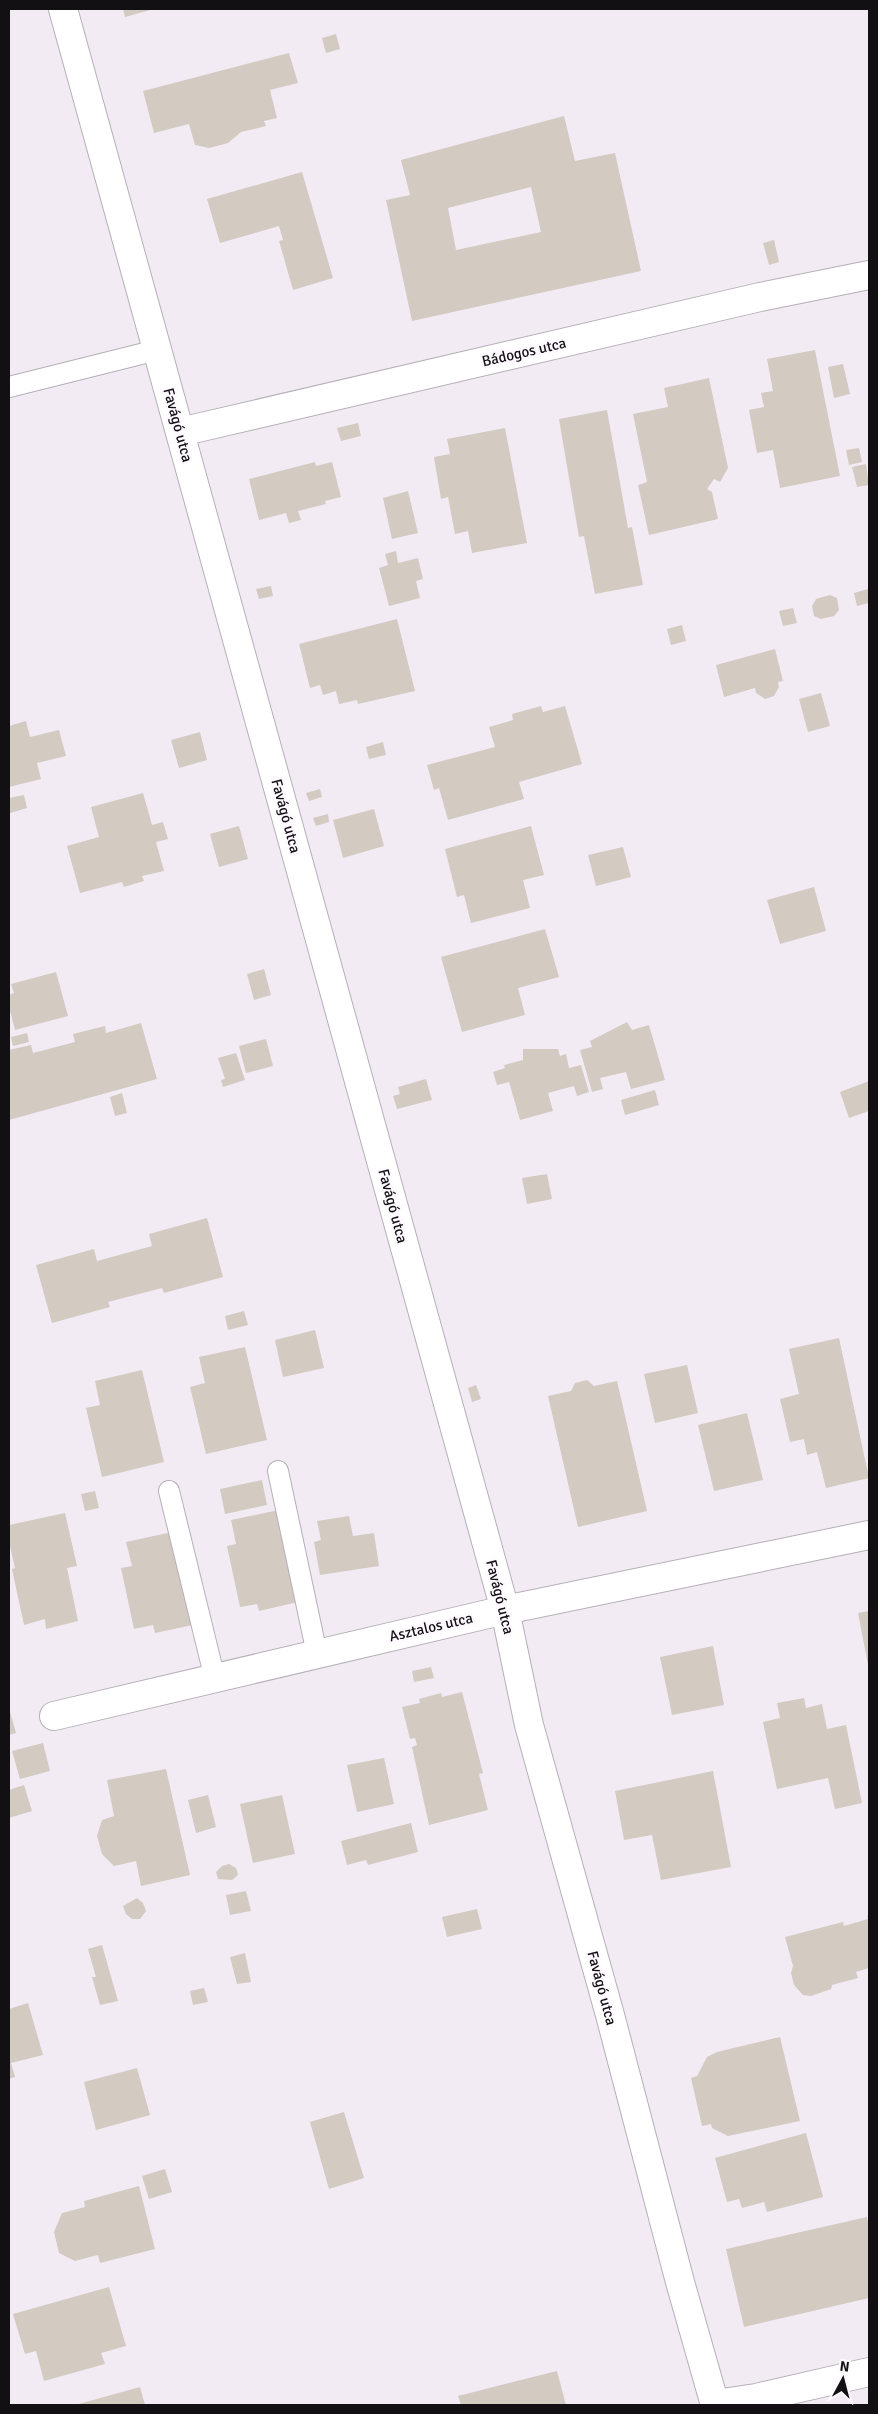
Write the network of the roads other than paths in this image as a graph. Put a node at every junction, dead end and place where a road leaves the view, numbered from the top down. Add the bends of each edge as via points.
1 (63, 9) edge
2 (869, 275) edge
3 (157, 350) junction
4 (9, 387) edge
5 (180, 432) junction
6 (278, 1471) dead end
7 (169, 1491) dead end
8 (869, 1536) edge
9 (505, 1610) junction
10 (317, 1654) junction
11 (214, 1679) junction
12 (54, 1716) dead end
13 (869, 2372) edge
14 (715, 2405) edge

1 - 3 street, Favágó utca
2 - 5 street, Bádogos utca via 760,297
3 - 4 lane
3 - 5 street, Favágó utca
5 - 9 street, Favágó utca
6 - 10 lane
7 - 11 lane
8 - 9 street, Asztalos utca
9 - 10 street, Asztalos utca
9 - 14 street, Favágó utca via 529,1725
10 - 11 street, Asztalos utca
11 - 12 street, Asztalos utca
13 - 14 street

